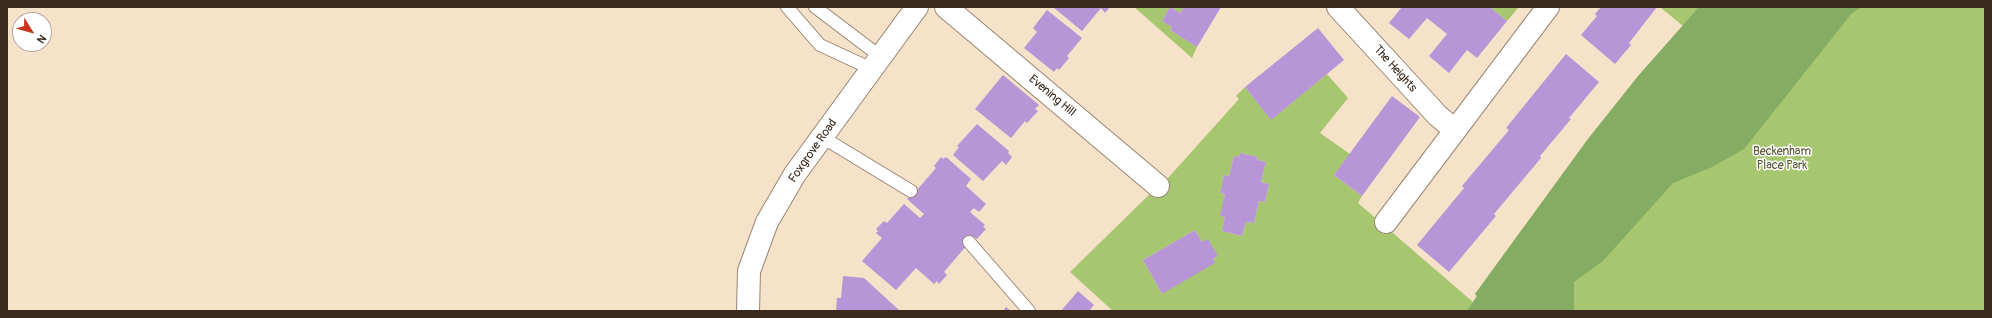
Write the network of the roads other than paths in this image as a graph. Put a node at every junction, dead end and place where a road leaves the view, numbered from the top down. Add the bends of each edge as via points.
1 (787, 7) edge
2 (815, 7) edge
3 (917, 7) edge
4 (946, 7) edge
5 (1338, 7) edge
6 (1548, 7) edge
7 (877, 63) junction
8 (1454, 129) junction
9 (822, 137) junction
10 (1158, 186) dead end
11 (911, 191) dead end
12 (1386, 222) dead end
13 (970, 242) dead end
14 (748, 311) edge
15 (1029, 311) edge

1 - 7 lane via 820,45
2 - 7 lane
3 - 7 street, Foxgrove Road
4 - 10 street, Evening Hill
5 - 8 street, The Heights via 1438,116
6 - 8 street
7 - 9 street, Foxgrove Road
8 - 12 street
9 - 11 lane
9 - 14 street, Foxgrove Road via 795,174 767,222 749,271
13 - 15 lane

